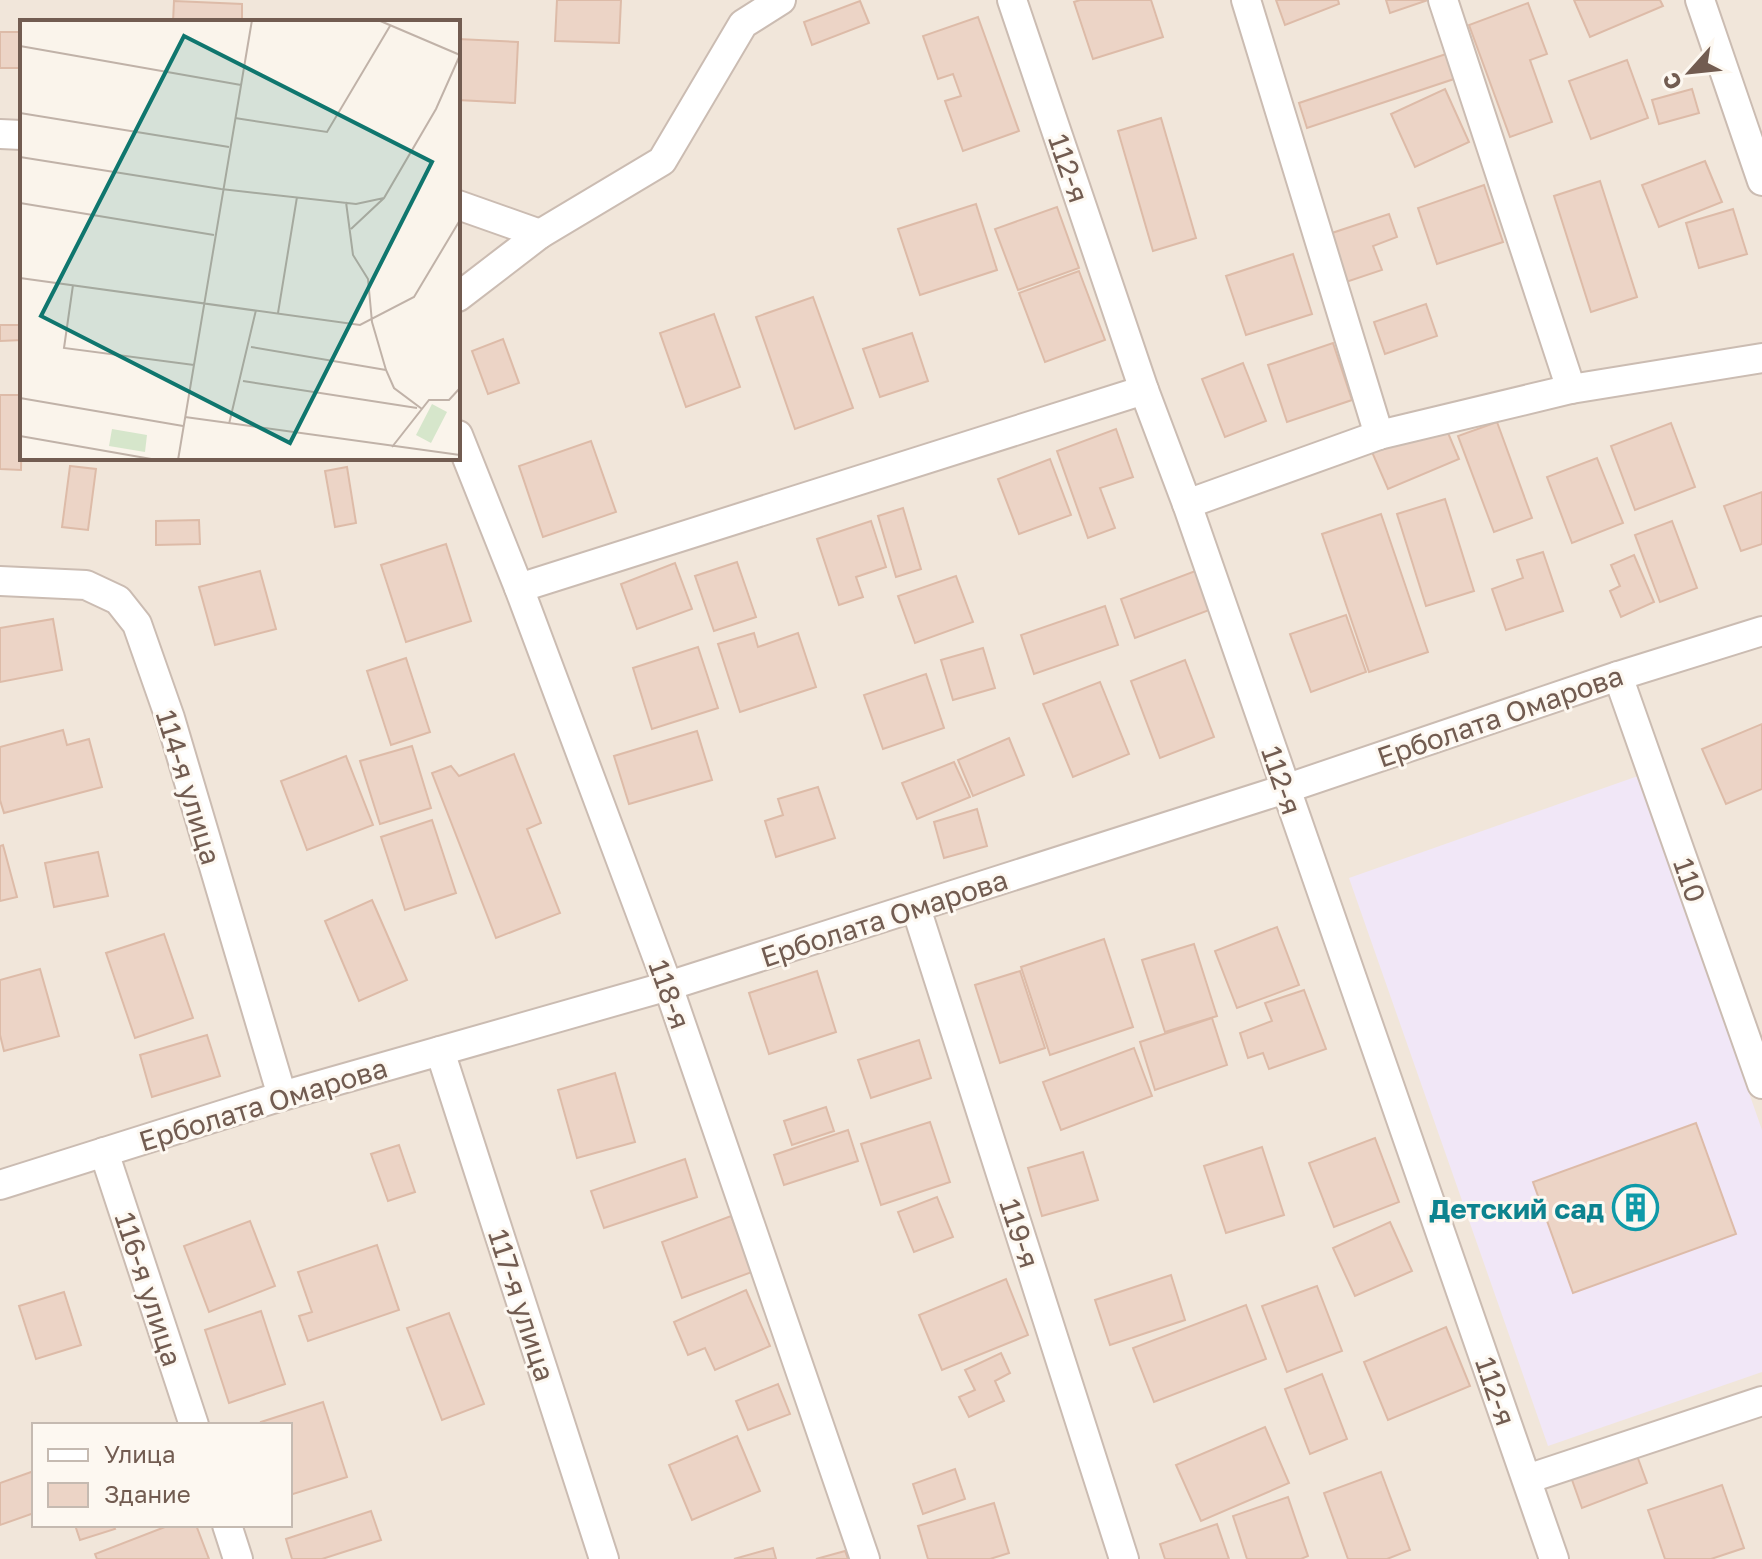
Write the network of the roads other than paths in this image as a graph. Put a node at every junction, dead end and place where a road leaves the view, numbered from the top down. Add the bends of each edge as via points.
1 (781, 0) edge
2 (1012, 0) edge
3 (1246, 0) edge
4 (1443, 0) edge
5 (1700, 0) edge
6 (0, 134) edge
7 (20, 135) edge
8 (1762, 181) edge
9 (460, 206) edge
10 (540, 234) junction
11 (460, 295) edge
12 (1762, 358) edge
13 (1571, 389) junction
14 (1144, 390) junction
15 (1379, 435) junction
16 (460, 440) edge
17 (1187, 504) junction
18 (0, 581) edge
19 (519, 588) junction
20 (1762, 631) edge
21 (1618, 676) junction
22 (1285, 789) junction
23 (916, 908) junction
24 (668, 986) junction
25 (440, 1051) junction
26 (1762, 1084) edge
27 (282, 1096) junction
28 (104, 1152) junction
29 (0, 1185) edge
30 (1762, 1401) edge
31 (193, 1423) edge
32 (1527, 1479) junction
33 (228, 1527) edge
34 (238, 1559) edge
35 (604, 1559) edge
36 (865, 1559) edge
37 (1124, 1559) edge
38 (1554, 1559) edge

1 - 10 street via 743,24 662,161
2 - 14 street, 112-я
3 - 15 street
4 - 13 street
5 - 8 street
6 - 7 street
9 - 10 street
10 - 11 street
12 - 13 street
13 - 15 street
14 - 17 street, 112-я
14 - 19 street
15 - 17 street
16 - 19 street, 118-я
17 - 22 street, 112-я
18 - 27 street, 114-я улица via 86,585 118,600 137,624
19 - 24 street, 118-я
20 - 21 street, Ерболата Омарова
21 - 22 street, Ерболата Омарова
21 - 26 street, 110
22 - 23 street, Ерболата Омарова
22 - 32 street, 112-я
23 - 24 street, Ерболата Омарова
23 - 37 street, 119-я
24 - 25 street, Ерболата Омарова
24 - 36 street, 118-я
25 - 27 street, Ерболата Омарова
25 - 35 street, 117-я улица
27 - 28 street, Ерболата Омарова
28 - 29 street, Ерболата Омарова
28 - 31 street, 116-я улица
30 - 32 street
32 - 38 street, 112-я
33 - 34 street

